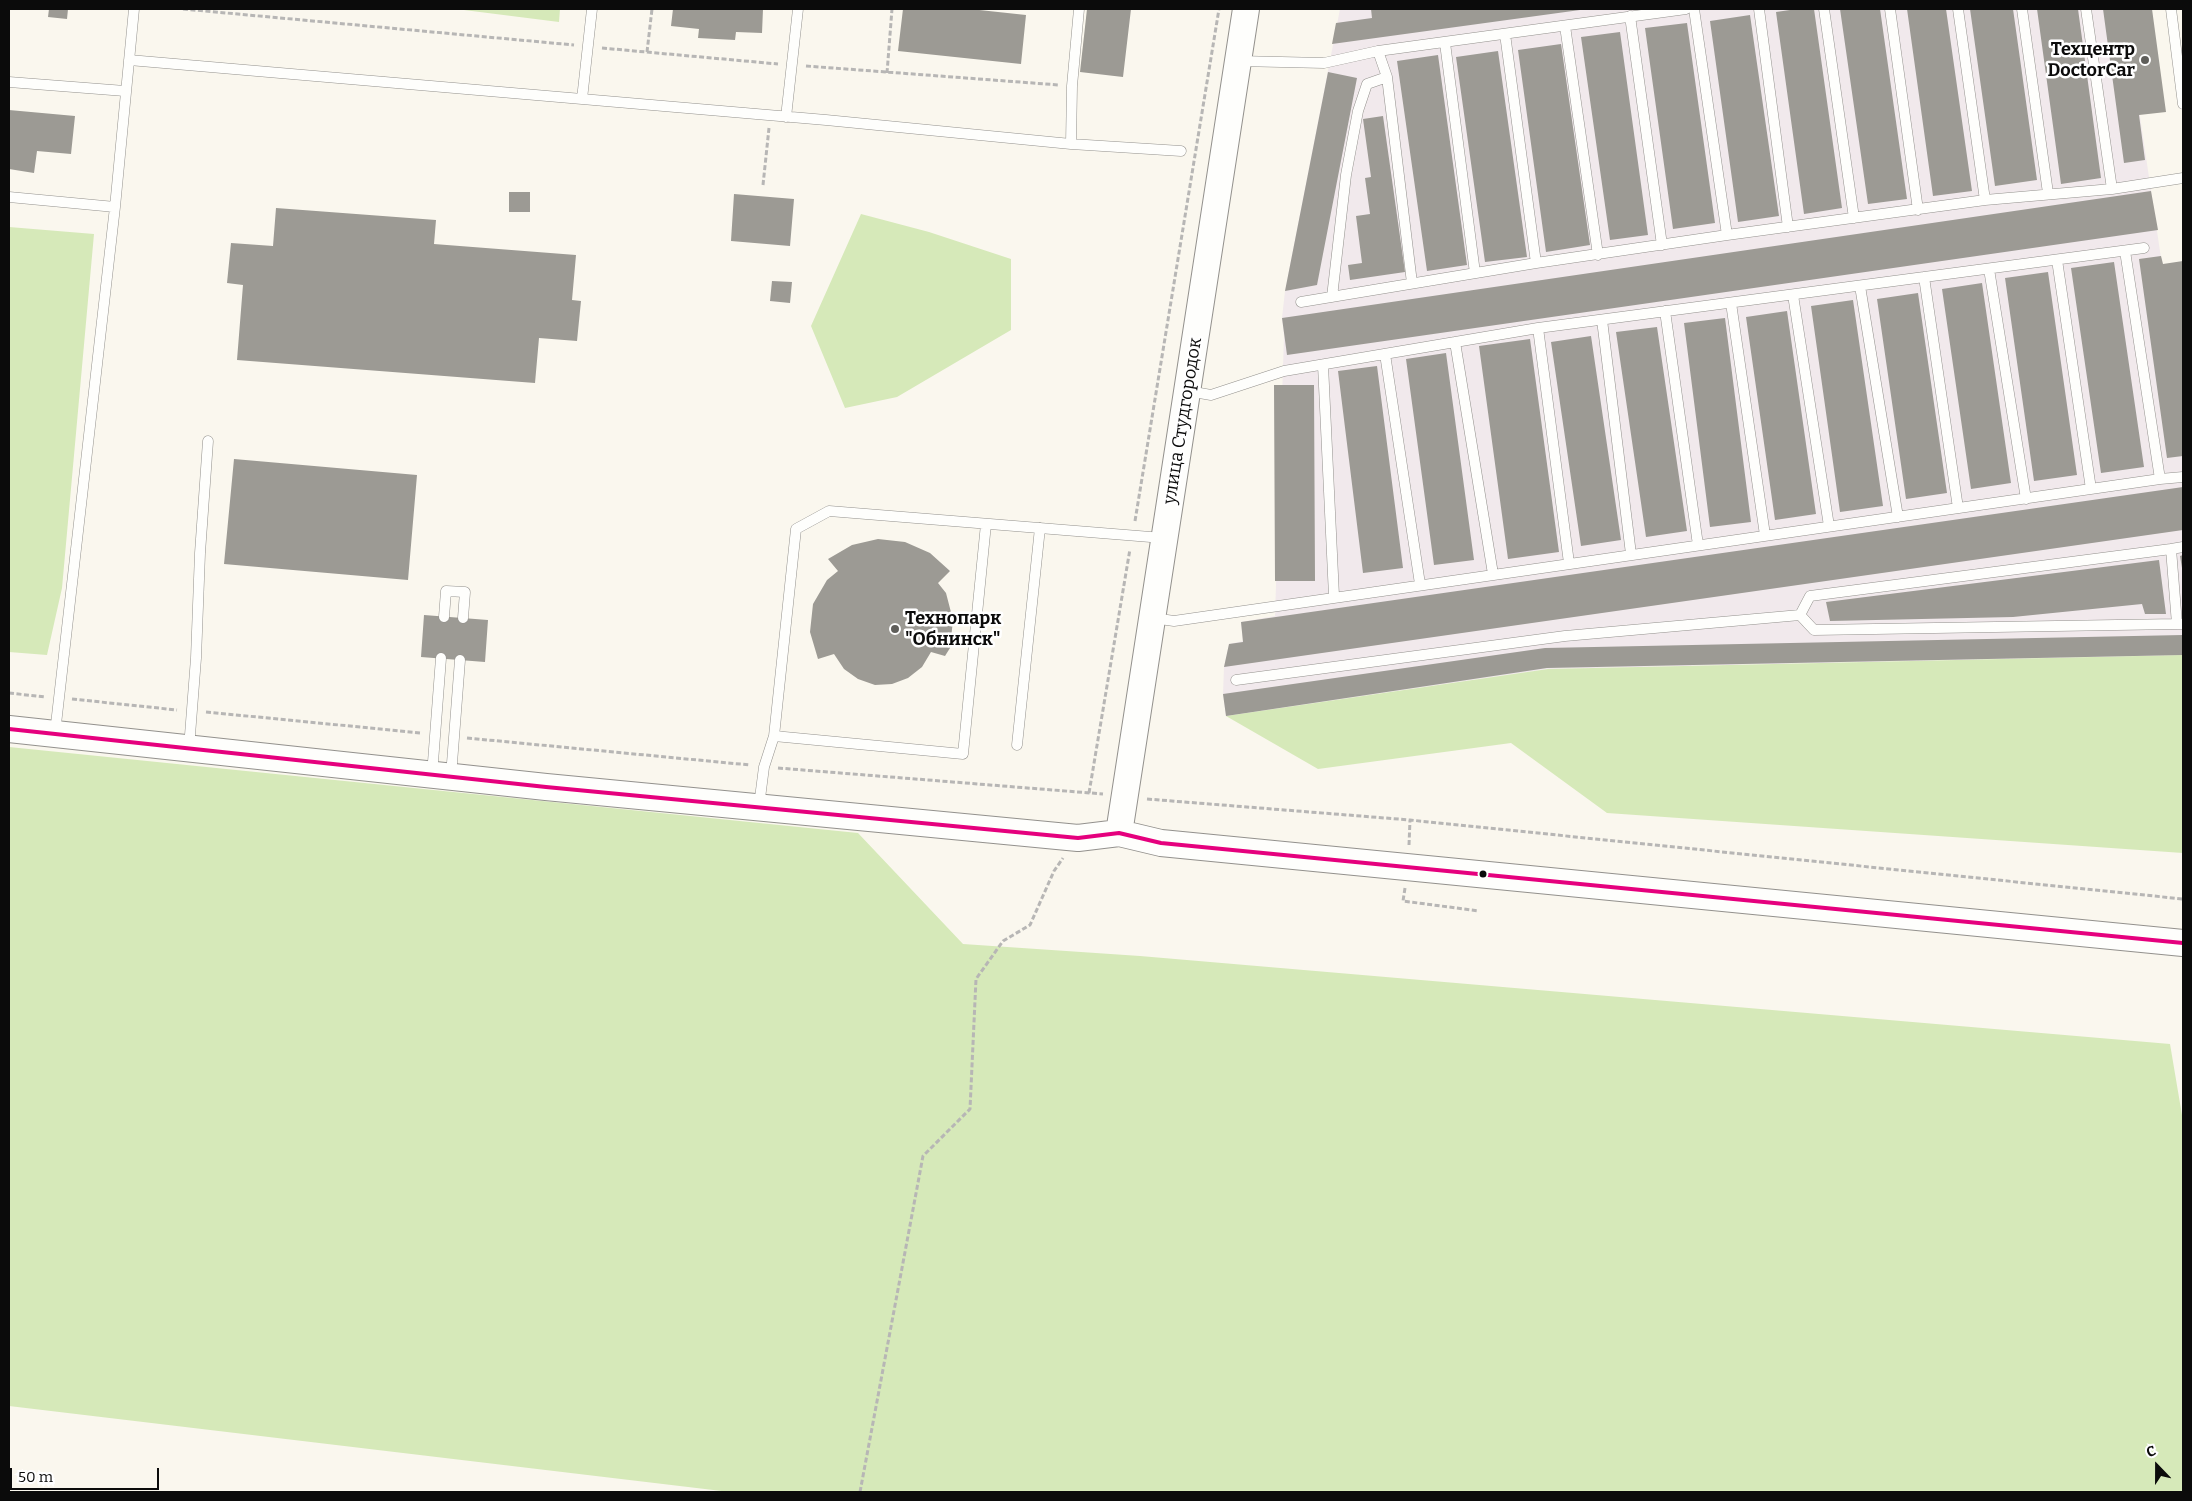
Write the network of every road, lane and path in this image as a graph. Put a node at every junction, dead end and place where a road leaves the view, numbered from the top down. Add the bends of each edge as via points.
1 (134, 9) edge
2 (183, 9) edge
3 (592, 9) edge
4 (652, 9) edge
5 (798, 9) edge
6 (892, 9) edge
7 (1079, 9) edge
8 (1219, 9) edge
9 (1246, 9) edge
10 (1686, 9) edge
11 (1694, 9) edge
12 (1759, 9) edge
13 (1824, 9) edge
14 (1890, 9) edge
15 (1958, 9) edge
16 (2022, 9) edge
17 (2086, 9) edge
18 (2170, 9) edge
19 (1630, 16) junction
20 (1566, 26) junction
21 (1505, 34) junction
22 (1445, 43) junction
23 (588, 47) junction
24 (1378, 51) junction
25 (647, 52) junction
26 (129, 60) junction
27 (1238, 62) junction
28 (792, 65) junction
29 (887, 73) junction
30 (1387, 77) junction
31 (9, 82) edge
32 (1072, 86) junction
33 (125, 91) junction
34 (582, 99) junction
35 (2183, 104) edge
36 (786, 118) junction
37 (1071, 144) junction
38 (1181, 151) dead end
39 (2183, 178) edge
40 (2112, 188) junction
41 (2048, 193) junction
42 (9, 197) edge
43 (1985, 200) junction
44 (115, 207) junction
45 (1918, 210) junction
46 (1854, 218) junction
47 (1788, 227) junction
48 (1727, 235) junction
49 (1662, 245) junction
50 (2144, 248) dead end
51 (2125, 251) junction
52 (1598, 255) junction
53 (2057, 260) junction
54 (1536, 263) junction
55 (1989, 269) junction
56 (1475, 273) junction
57 (1924, 277) junction
58 (1412, 283) junction
59 (1860, 286) junction
60 (1793, 295) junction
61 (1332, 297) junction
62 (1301, 302) dead end
63 (1731, 303) junction
64 (1665, 311) junction
65 (1602, 320) junction
66 (1538, 328) junction
67 (1455, 342) junction
68 (1385, 354) junction
69 (1323, 364) junction
70 (1188, 390) junction
71 (208, 441) dead end
72 (2183, 477) edge
73 (2160, 480) junction
74 (2091, 490) junction
75 (2026, 499) junction
76 (1958, 508) junction
77 (1898, 516) junction
78 (986, 524) junction
79 (1829, 526) junction
80 (1134, 527) dead end
81 (1040, 528) junction
82 (1766, 536) junction
83 (1164, 538) junction
84 (1698, 545) junction
85 (1130, 546) dead end
86 (2183, 547) edge
87 (2171, 549) junction
88 (1631, 554) junction
89 (1569, 563) junction
90 (1493, 574) junction
91 (1420, 584) junction
92 (1334, 596) junction
93 (1800, 615) junction
94 (444, 617) dead end
95 (463, 618) dead end
96 (1152, 618) junction
97 (2180, 624) edge
98 (441, 658) dead end
99 (460, 660) dead end
100 (1236, 680) dead end
101 (9, 693) edge
102 (59, 698) junction
103 (192, 711) junction
104 (9, 729) edge
105 (54, 734) junction
106 (428, 734) dead end
107 (774, 736) junction
108 (458, 737) dead end
109 (1017, 745) dead end
110 (189, 749) junction
111 (764, 767) junction
112 (442, 776) junction
113 (1089, 792) junction
114 (1124, 797) junction
115 (759, 806) junction
116 (1120, 833) junction
117 (1078, 838) junction
118 (2183, 899) edge
119 (2183, 943) edge
120 (860, 1492) edge

1 - 26 lane
2 - 23 path
3 - 23 lane
4 - 25 path
5 - 28 lane
6 - 29 path
7 - 32 lane
8 - 80 path
9 - 27 street, улица Студгородок
10 - 19 lane
11 - 48 lane
12 - 47 lane
13 - 46 lane
14 - 45 lane
15 - 43 lane
16 - 41 lane
17 - 40 lane
18 - 35 lane
19 - 20 lane
19 - 49 lane
20 - 21 lane
20 - 52 lane
21 - 22 lane
21 - 54 lane
22 - 24 lane
22 - 56 lane
23 - 25 path
23 - 34 lane
24 - 27 lane via 1324,63
24 - 30 lane
25 - 28 path
26 - 33 lane
26 - 34 lane
27 - 70 street, улица Студгородок
28 - 29 path
28 - 36 lane
29 - 32 path
30 - 58 lane
30 - 61 lane via 1367,84 1358,110 1346,174
31 - 33 lane
32 - 37 lane
33 - 44 lane
34 - 36 lane
36 - 37 lane
37 - 38 lane
39 - 40 lane
40 - 41 lane
41 - 43 lane
42 - 44 lane
43 - 45 lane
44 - 102 lane
45 - 46 lane
46 - 47 lane
47 - 48 lane
48 - 49 lane
49 - 52 lane
50 - 51 lane
51 - 53 lane
51 - 73 lane
52 - 54 lane
53 - 55 lane
53 - 74 lane
54 - 56 lane
55 - 57 lane
55 - 75 lane
56 - 58 lane
57 - 59 lane
57 - 76 lane
58 - 61 lane
59 - 60 lane
59 - 77 lane
60 - 63 lane
60 - 79 lane
61 - 62 lane
63 - 64 lane
63 - 82 lane
64 - 65 lane
64 - 84 lane
65 - 66 lane
65 - 88 lane
66 - 67 lane
66 - 89 lane
67 - 68 lane
67 - 90 lane
68 - 69 lane
68 - 91 lane
69 - 70 lane via 1284,371 1211,395
69 - 92 lane
70 - 83 street, улица Студгородок
71 - 103 lane
72 - 73 lane
73 - 74 lane
74 - 75 lane
75 - 76 lane
76 - 77 lane
77 - 79 lane
78 - 81 lane
78 - 107 lane via 829,511 796,529
78 - 107 lane via 963,754
79 - 82 lane
81 - 83 lane
81 - 109 lane
82 - 84 lane
83 - 96 street, улица Студгородок
84 - 88 lane
85 - 113 path
86 - 87 lane
87 - 93 lane via 1810,596
87 - 97 lane
88 - 89 lane
89 - 90 lane
90 - 91 lane
91 - 92 lane
92 - 96 lane via 1174,621
93 - 97 lane via 1814,630
93 - 100 lane via 1565,636
94 - 95 lane via 446,591 465,592
96 - 114 street, улица Студгородок
98 - 112 lane
99 - 112 lane
101 - 102 path
102 - 103 path
102 - 105 lane
103 - 106 path
103 - 110 lane
104 - 105 street
105 - 110 street
107 - 111 lane
108 - 111 path
110 - 112 street
111 - 113 path
111 - 115 lane
112 - 115 street
113 - 114 path
114 - 116 street, улица Студгородок
114 - 118 path via 1410,820
115 - 117 street
116 - 117 street
116 - 119 street via 1161,844
117 - 120 path via 1054,871 1030,925 1003,940 976,979 970,1109 923,1156

